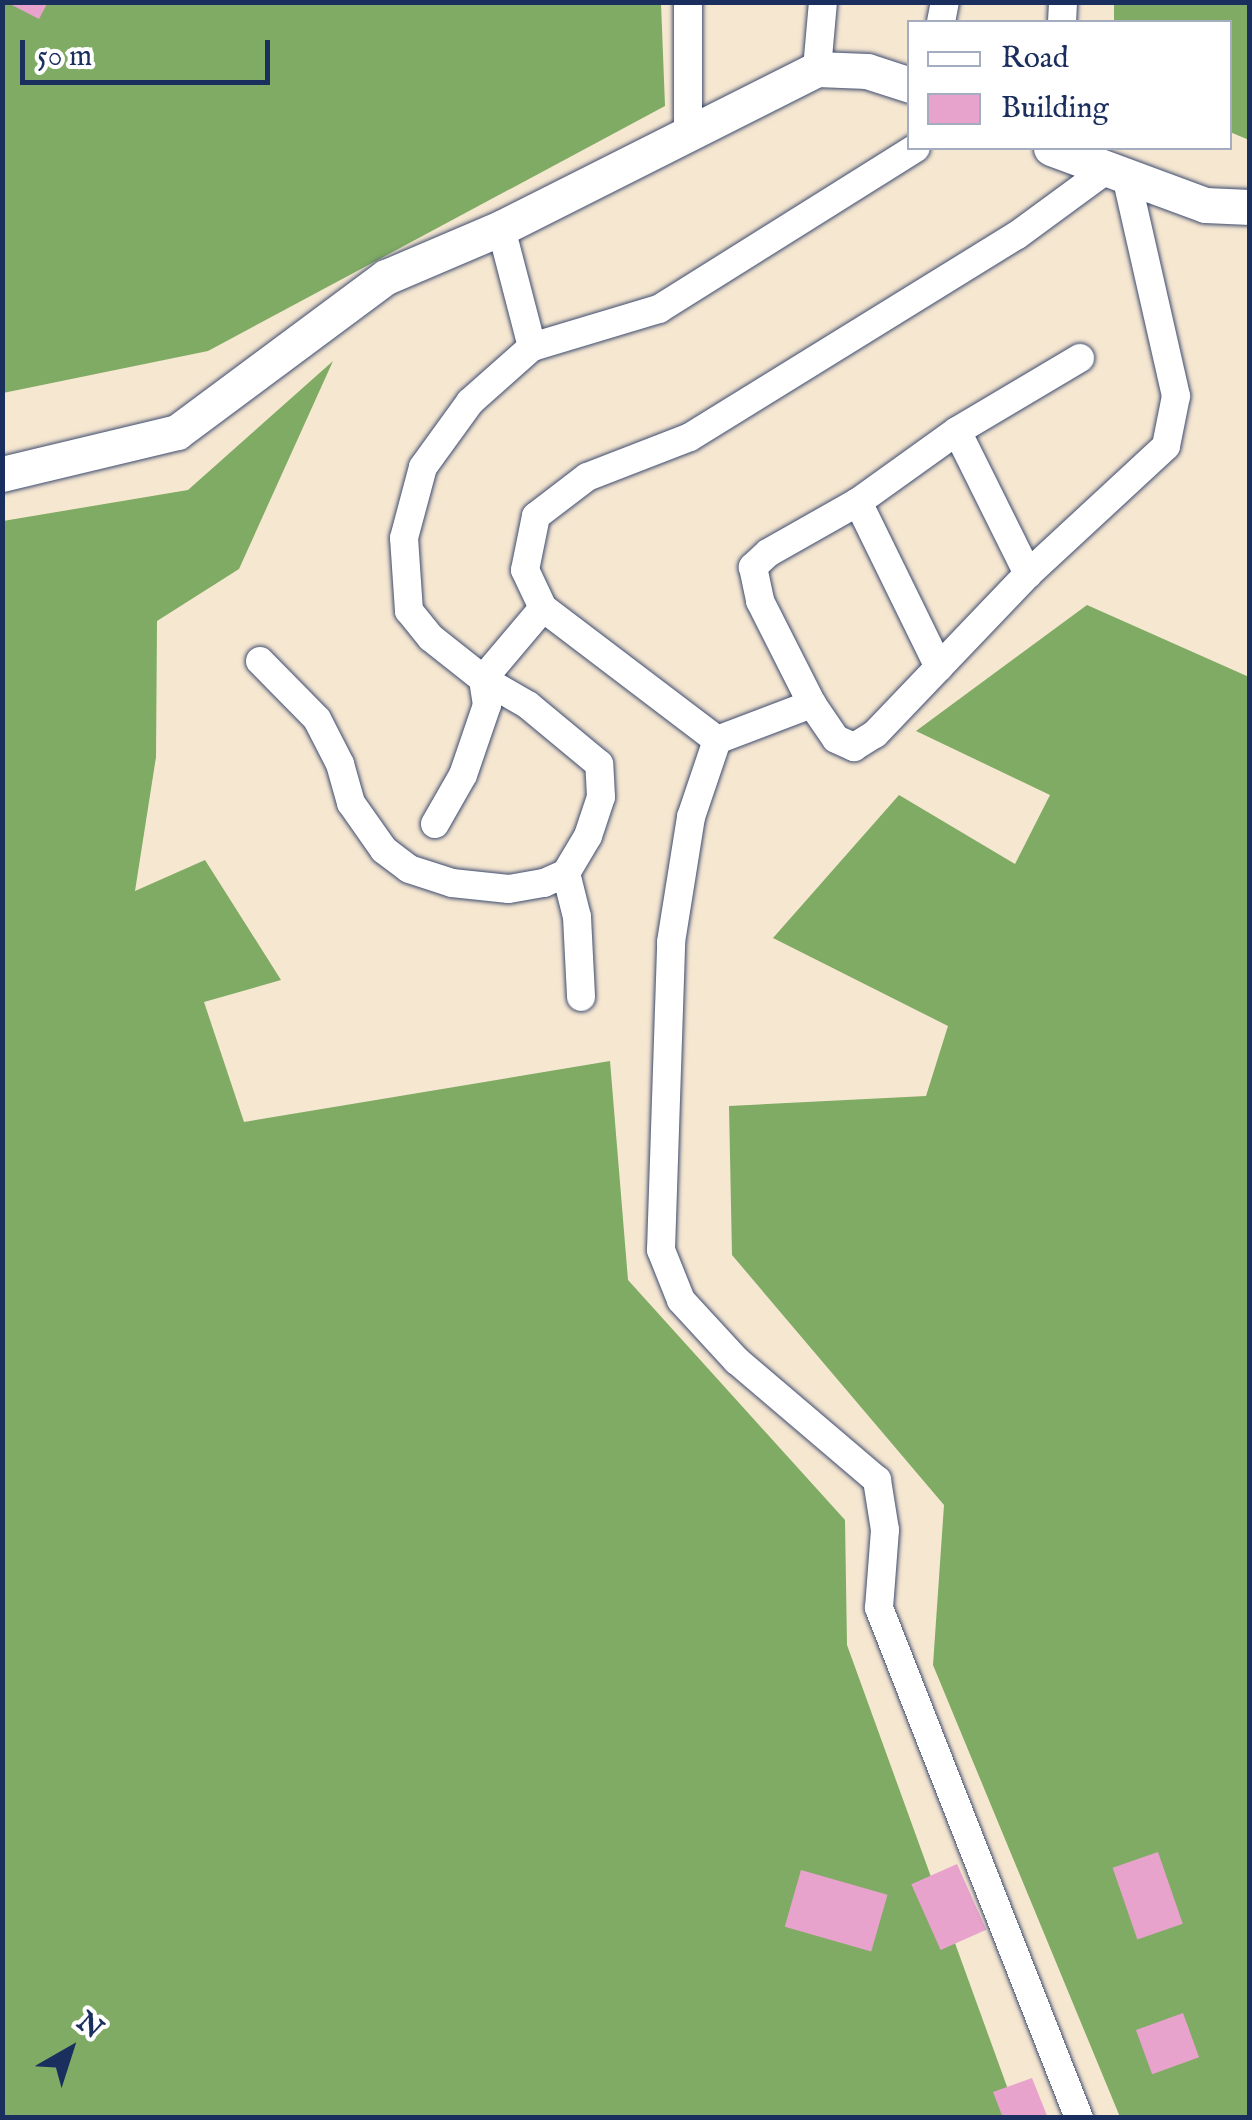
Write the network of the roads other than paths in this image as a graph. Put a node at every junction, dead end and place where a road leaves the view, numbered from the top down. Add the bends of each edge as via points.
1 (688, 2) edge
2 (822, 2) edge
3 (817, 69) junction
4 (907, 83) edge
5 (688, 136) junction
6 (913, 150) edge
7 (1063, 150) edge
8 (1116, 173) junction
9 (1250, 207) edge
10 (502, 228) junction
11 (532, 346) junction
12 (1080, 358) dead end
13 (957, 431) junction
14 (2, 474) edge
15 (858, 502) junction
16 (1028, 574) junction
17 (543, 608) junction
18 (260, 661) dead end
19 (939, 667) junction
20 (483, 678) junction
21 (812, 704) junction
22 (716, 740) junction
23 (435, 824) dead end
24 (566, 873) junction
25 (581, 997) dead end
26 (1080, 2118) edge

1 - 5 street
2 - 3 street
3 - 4 street via 867,71
3 - 5 street
5 - 10 street
6 - 11 street via 659,308
7 - 8 street
8 - 9 street via 1204,205
8 - 16 street via 1176,396 1166,446
8 - 17 street via 690,437 587,477 536,516 525,570
10 - 11 street
10 - 14 street via 386,277 176,432
11 - 20 street via 470,402 423,467 404,538 409,611 431,638
12 - 13 street
13 - 15 street
13 - 16 street
15 - 19 street
15 - 21 street via 753,567 760,601
16 - 19 street
17 - 20 street
17 - 22 street
18 - 24 street via 317,719 351,803 384,850 409,869 510,889
19 - 21 street via 854,748 836,738
20 - 23 street via 488,705 463,774
20 - 24 street via 528,705 599,764 601,796
21 - 22 street
22 - 26 street via 691,817 671,942 660,1250 681,1300 737,1361 877,1480 885,1530 879,1608
24 - 25 street

